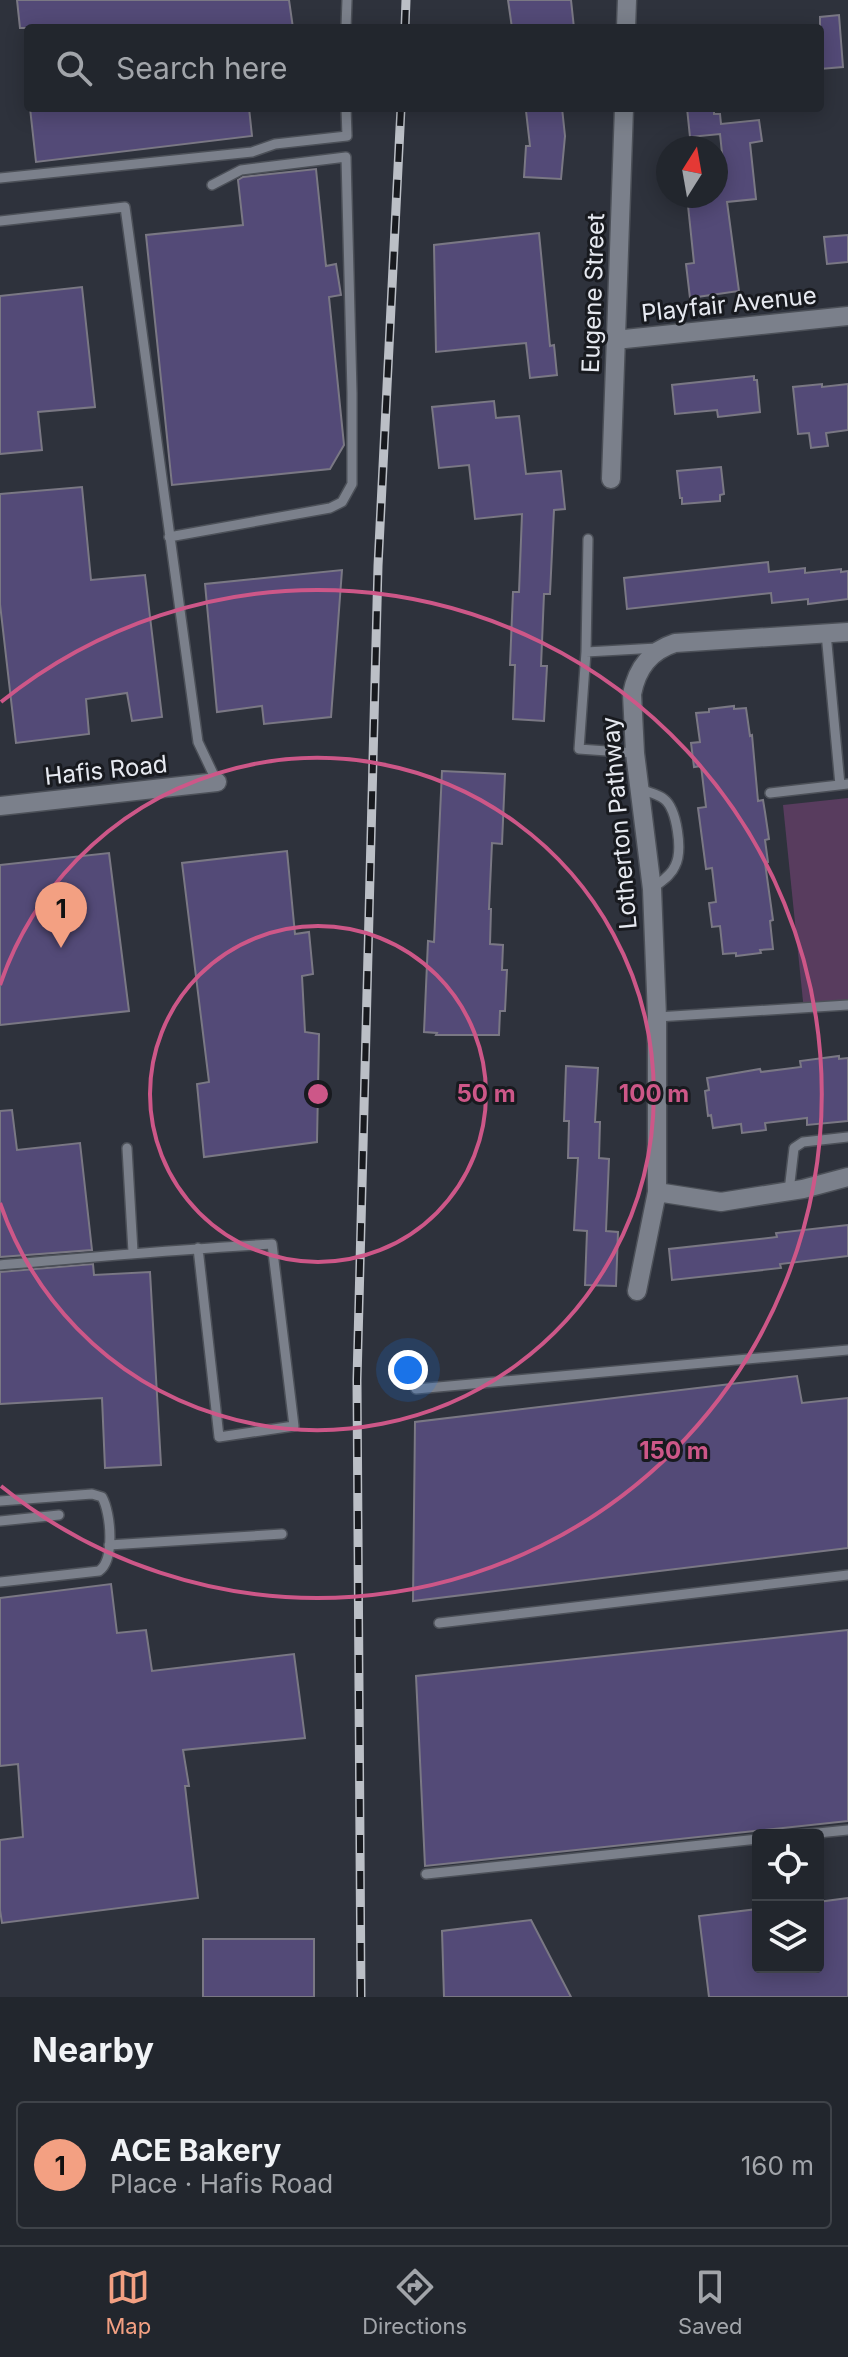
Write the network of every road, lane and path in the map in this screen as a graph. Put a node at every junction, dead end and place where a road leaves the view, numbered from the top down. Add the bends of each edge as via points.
1 (347, 0) edge
2 (627, 0) edge
3 (346, 24) edge
4 (626, 24) edge
5 (346, 112) edge
6 (624, 112) edge
7 (0, 178) edge
8 (212, 185) dead end
9 (0, 221) edge
10 (848, 316) edge
11 (615, 340) junction
12 (611, 479) dead end
13 (169, 537) junction
14 (588, 539) dead end
15 (848, 632) edge
16 (826, 633) junction
17 (660, 648) junction
18 (586, 652) junction
19 (635, 753) junction
20 (217, 782) joint
21 (844, 785) edge
22 (640, 789) junction
23 (770, 793) dead end
24 (0, 806) edge
25 (652, 889) junction
26 (848, 1005) edge
27 (657, 1017) junction
28 (848, 1137) edge
29 (127, 1148) dead end
30 (848, 1177) edge
31 (789, 1191) junction
32 (657, 1192) junction
33 (198, 1248) junction
34 (133, 1252) junction
35 (0, 1265) edge
36 (637, 1291) dead end
37 (848, 1350) edge
38 (416, 1389) dead end
39 (0, 1501) edge
40 (59, 1515) dead end
41 (0, 1521) edge
42 (282, 1534) dead end
43 (109, 1545) junction
44 (848, 1575) edge
45 (0, 1582) edge
46 (439, 1623) dead end
47 (848, 1830) edge
48 (824, 1832) edge
49 (752, 1840) edge
50 (426, 1874) dead end

1 - 3 lane
2 - 4 street
5 - 7 lane via 347,136 275,144 252,152
6 - 11 street, Eugene Street
8 - 13 lane via 241,170 346,157 352,484 342,502 330,508
9 - 13 lane via 125,207
10 - 11 street, Playfair Avenue
11 - 12 street, Eugene Street
13 - 20 lane via 198,742
14 - 18 lane
15 - 16 street
16 - 17 street via 687,641
16 - 21 lane
17 - 18 lane
17 - 19 street, Lotherton Pathway via 644,662 634,684
18 - 19 lane via 579,749
19 - 22 street, Lotherton Pathway
20 - 24 street, Hafis Road
21 - 23 lane
22 - 25 street, Lotherton Pathway
22 - 25 lane via 662,797 673,808 680,849 677,865
25 - 27 street, Lotherton Pathway
26 - 27 lane
27 - 32 street, Lotherton Pathway
28 - 31 lane via 803,1142 794,1148
29 - 34 lane
30 - 31 street
31 - 32 street via 721,1202
32 - 36 street, Lotherton Pathway
33 - 33 lane via 272,1244 294,1426 219,1437
33 - 34 lane
34 - 35 lane
37 - 38 lane
39 - 43 lane via 102,1497
40 - 41 lane
42 - 43 lane
43 - 45 lane via 109,1558 99,1571
44 - 46 lane
47 - 48 lane
49 - 50 lane

